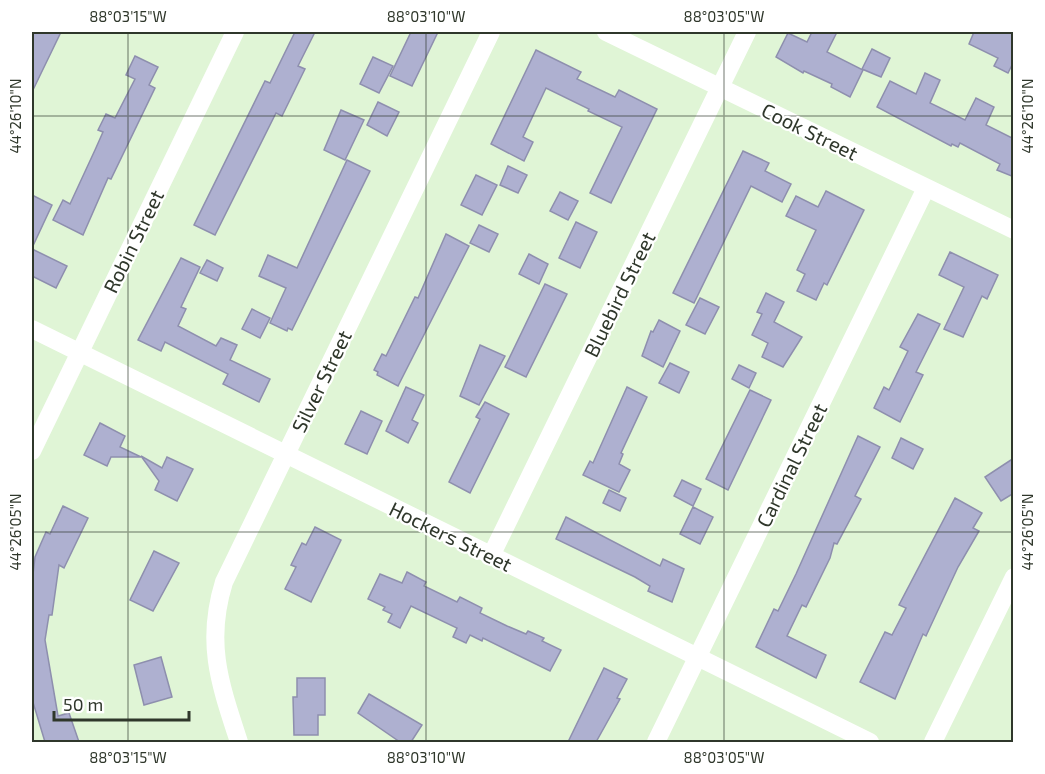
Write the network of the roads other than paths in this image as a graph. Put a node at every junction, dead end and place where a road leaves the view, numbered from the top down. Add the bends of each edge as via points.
1 (235, 32) edge
2 (491, 32) edge
3 (606, 32) edge
4 (747, 32) edge
5 (719, 87) junction
6 (926, 188) junction
7 (1014, 230) edge
8 (32, 329) edge
9 (79, 352) junction
10 (32, 451) edge
11 (285, 454) junction
12 (491, 556) junction
13 (1014, 577) edge
14 (698, 657) junction
15 (238, 742) edge
16 (656, 742) edge
17 (870, 742) edge
18 (933, 742) edge

1 - 9 street, Robin Street
2 - 11 street, Silver Street
3 - 5 street, Cook Street
4 - 5 street, Bluebird Street
5 - 6 street, Cook Street
5 - 12 street, Bluebird Street
6 - 7 street, Cook Street
6 - 14 street, Cardinal Street
8 - 9 street, Hockers Street
9 - 10 street, Robin Street
9 - 11 street, Hockers Street
11 - 12 street, Hockers Street
11 - 15 street, Silver Street via 217,604 214,657
12 - 14 street, Hockers Street
13 - 18 street
14 - 16 street, Cardinal Street
14 - 17 street, Hockers Street

